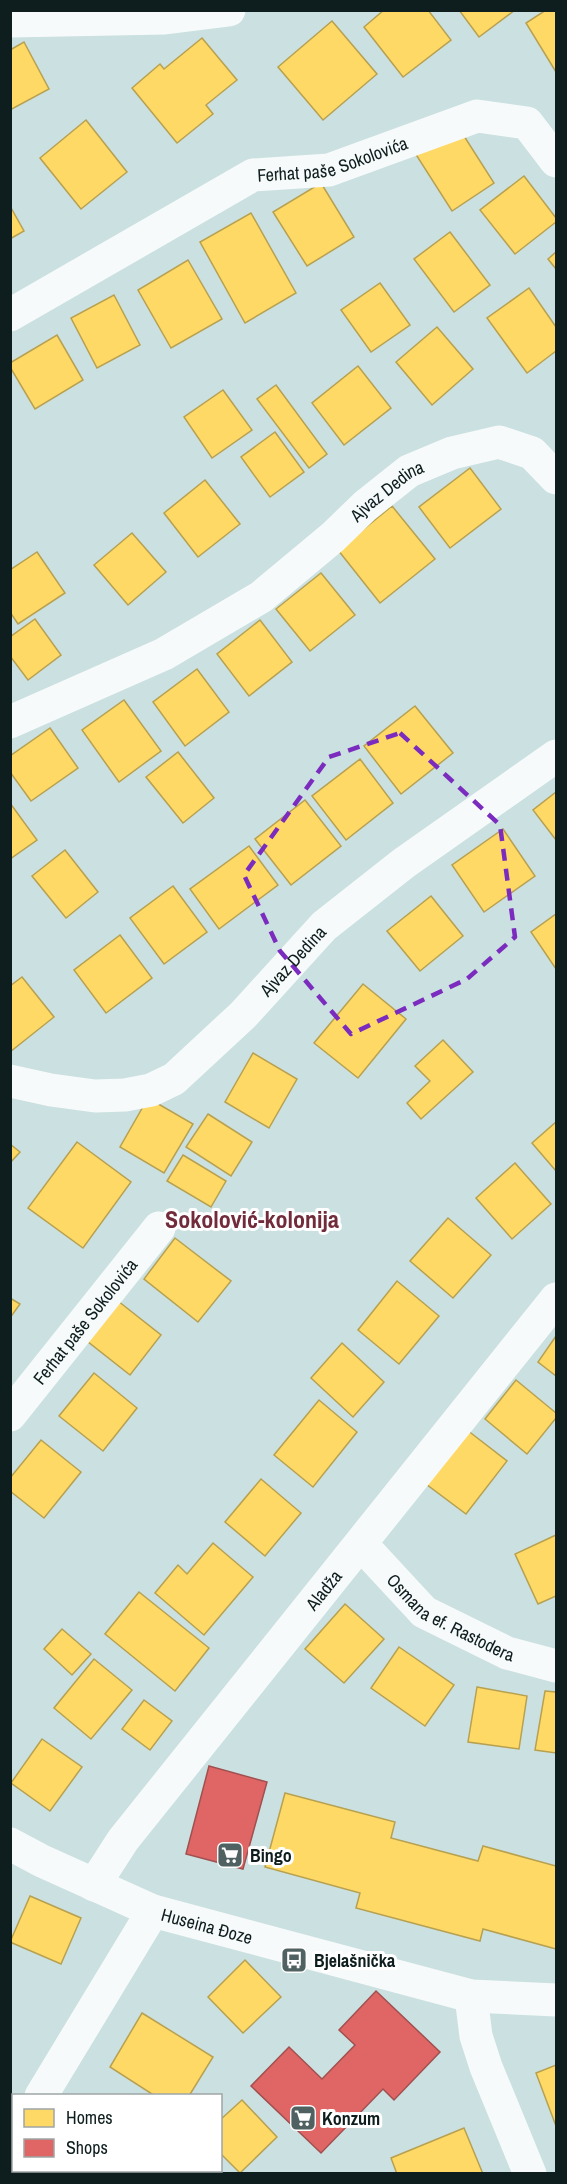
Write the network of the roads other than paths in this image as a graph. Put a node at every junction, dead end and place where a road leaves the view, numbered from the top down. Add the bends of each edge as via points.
1 (230, 10) edge
2 (10, 21) edge
3 (556, 161) edge
4 (10, 315) edge
5 (556, 478) edge
6 (10, 722) edge
7 (556, 756) edge
8 (10, 1081) edge
9 (159, 1228) dead end
10 (556, 1299) edge
11 (10, 1415) edge
12 (361, 1544) junction
13 (556, 1666) edge
14 (10, 1844) edge
15 (94, 1885) junction
16 (153, 1911) junction
17 (471, 1996) junction
18 (556, 2000) edge
19 (42, 2094) edge
20 (530, 2174) edge

1 - 2 street via 165,18
3 - 4 street, Ferhat paše Sokolovića via 527,123 477,116 329,170 253,175
5 - 6 street, Ajvaz Dedina via 532,453 500,442 452,453 409,471 261,597 165,654
7 - 8 street, Ajvaz Dedina via 324,926 243,1015 174,1079 151,1090 95,1096
9 - 11 street, Ferhat paše Sokolovića
10 - 12 street, Aladža
12 - 13 street, Osmana ef. Rastodera via 424,1612 507,1653
12 - 15 street, Aladža via 123,1840
14 - 15 street
15 - 16 street
16 - 17 street, Huseina Đoze
16 - 19 street, Huseina Đoze
17 - 18 street, Huseina Đoze
17 - 20 street via 476,2036 486,2067

